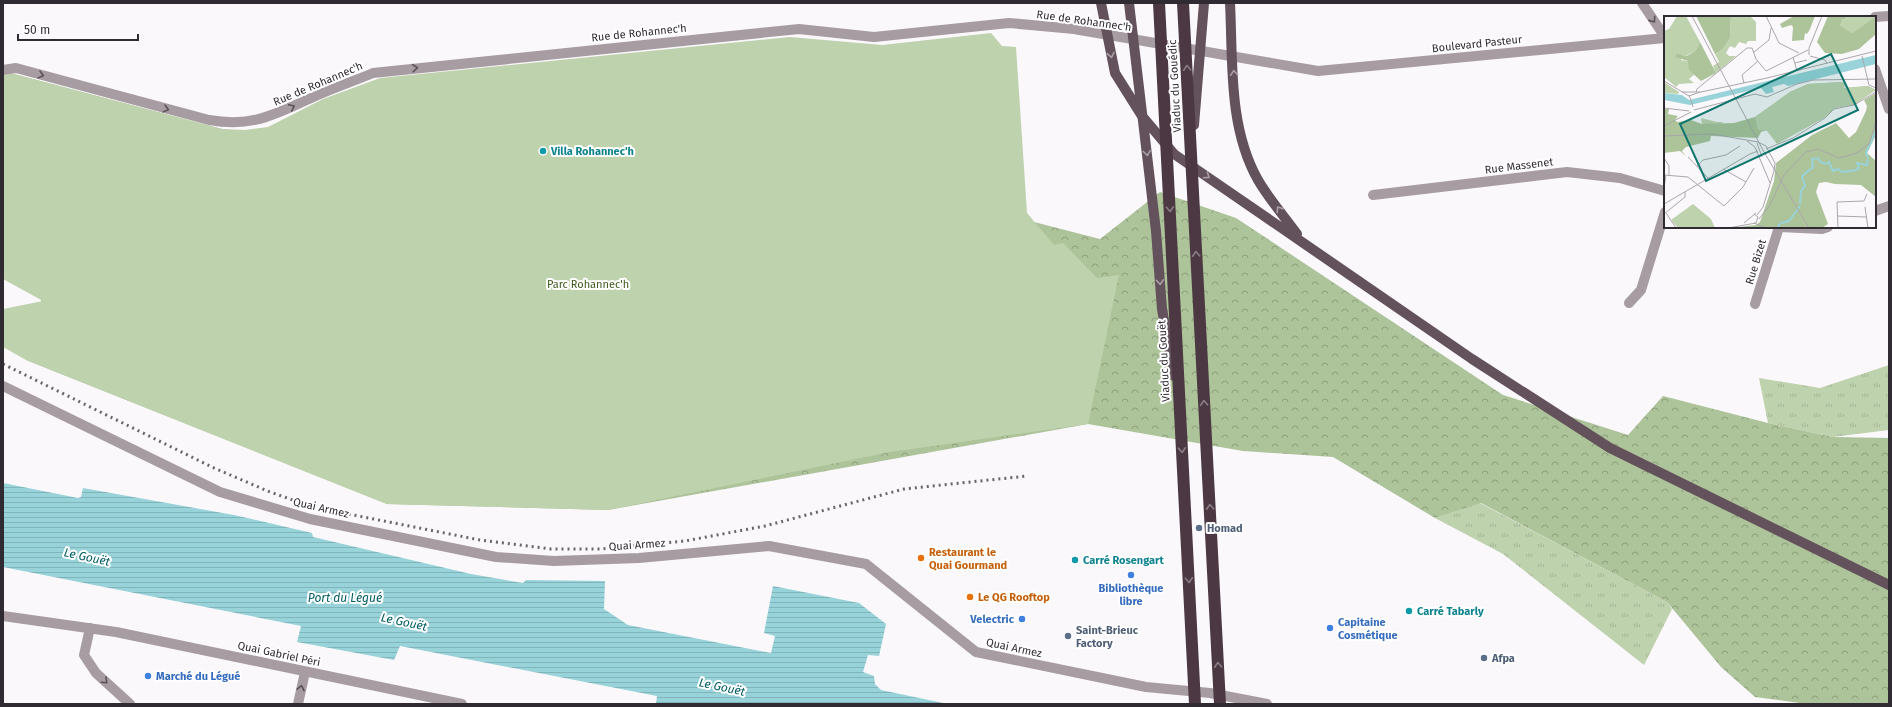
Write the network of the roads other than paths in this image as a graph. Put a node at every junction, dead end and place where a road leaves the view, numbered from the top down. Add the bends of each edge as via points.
1 (1101, 3) edge
2 (1129, 3) edge
3 (1159, 3) edge
4 (1183, 3) edge
5 (1204, 3) edge
6 (1230, 3) edge
7 (1642, 3) edge
8 (1889, 16) edge
9 (1876, 17) edge
10 (1664, 36) edge
11 (1664, 37) edge
12 (1291, 68) joint
13 (3, 70) edge
14 (1876, 72) edge
15 (1889, 109) edge
16 (1191, 149) junction
17 (1664, 191) edge
18 (1374, 195) dead end
19 (1889, 206) edge
20 (1876, 211) edge
21 (1664, 215) edge
22 (1779, 228) edge
23 (1800, 228) edge
24 (1825, 228) edge
25 (1302, 241) junction
26 (1629, 303) dead end
27 (1755, 304) dead end
28 (3, 386) edge
29 (1180, 411) junction
30 (1889, 585) edge
31 (3, 616) edge
32 (90, 628) junction
33 (305, 672) junction
34 (438, 702) edge
35 (130, 704) edge
36 (298, 704) edge
37 (462, 704) edge
38 (1195, 704) edge
39 (1220, 704) edge
40 (1267, 704) edge

1 -> 25 main road via 1115,72 1142,116 1174,154
2 -> 29 main road via 1156,231 1162,309
3 -> 29 highway, Viaduc du Gouët
16 -> 4 highway, Viaduc du Gouédic
5 - 16 main road
25 -> 6 main road via 1258,179 1244,146 1236,112
7 -> 10 street
8 - 9 street
11 - 12 street, Boulevard Pasteur via 1318,71
13 -> 12 street, Rue de Rohannec'h via 16,68 209,120 236,123 271,117 373,73 799,29 874,37 1009,23 1074,29
14 - 15 street
39 -> 16 highway, Viaduc du Gouédic
17 - 18 street, Rue Massenet via 1620,178 1567,172
19 - 20 street
21 - 26 street via 1641,290
22 - 27 street, Rue Bizet
23 - 24 street
25 - 30 main road via 1472,359 1610,448
28 - 40 street, Quai Armez via 220,492 310,519 503,557 554,561 639,558 769,546 866,564 976,652 1146,687 1210,693
29 -> 38 highway, Viaduc du Gouët
31 - 32 street, Quai Gabriel Péri
32 - 33 street, Quai Gabriel Péri
32 -> 35 street via 84,655 96,673
33 - 34 street, Quai Gabriel Péri
36 -> 33 street
34 - 37 street, Quai Gabriel Péri

